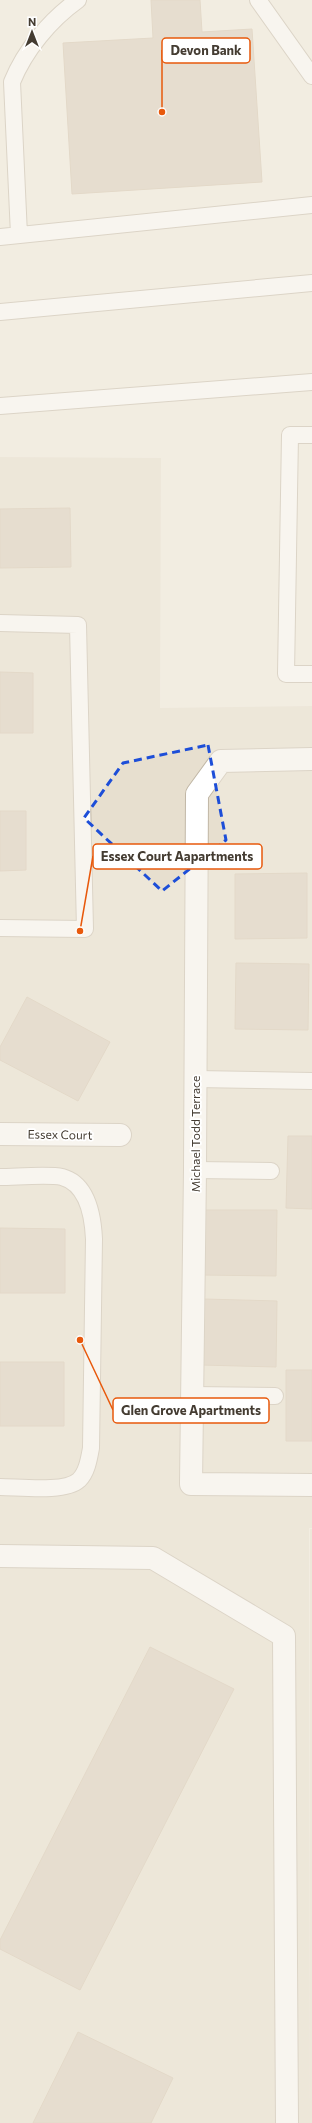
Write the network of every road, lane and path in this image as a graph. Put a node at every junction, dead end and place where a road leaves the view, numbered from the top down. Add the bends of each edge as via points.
1 (78, 0) edge
2 (258, 0) edge
3 (312, 76) edge
4 (312, 205) edge
5 (19, 235) junction
6 (0, 237) edge
7 (312, 283) edge
8 (0, 312) edge
9 (312, 382) edge
10 (0, 406) edge
11 (312, 435) edge
12 (0, 623) edge
13 (312, 674) edge
14 (312, 759) edge
15 (0, 928) edge
16 (196, 1079) junction
17 (312, 1081) edge
18 (0, 1134) edge
19 (120, 1135) dead end
20 (195, 1170) junction
21 (271, 1171) dead end
22 (0, 1177) edge
23 (192, 1395) junction
24 (275, 1396) dead end
25 (312, 1485) edge
26 (0, 1487) edge
27 (0, 1556) edge
28 (287, 2123) edge

1 - 5 lane via 41,35 18,67 12,82
2 - 3 lane
4 - 5 lane
5 - 6 lane
7 - 8 lane
9 - 10 lane
11 - 13 lane via 290,436 286,674
12 - 15 lane via 78,625 85,929
14 - 16 street, Michael Todd Terrace via 221,761 197,794
16 - 17 lane
16 - 20 street, Michael Todd Terrace
18 - 19 street, Essex Court
20 - 21 lane
20 - 23 street, Michael Todd Terrace
22 - 26 lane via 63,1177 78,1188 86,1200 92,1216 94,1239 91,1448 86,1470 78,1480 62,1487
23 - 24 lane
23 - 25 street, Michael Todd Terrace via 191,1484
27 - 28 street via 153,1558 284,1636

